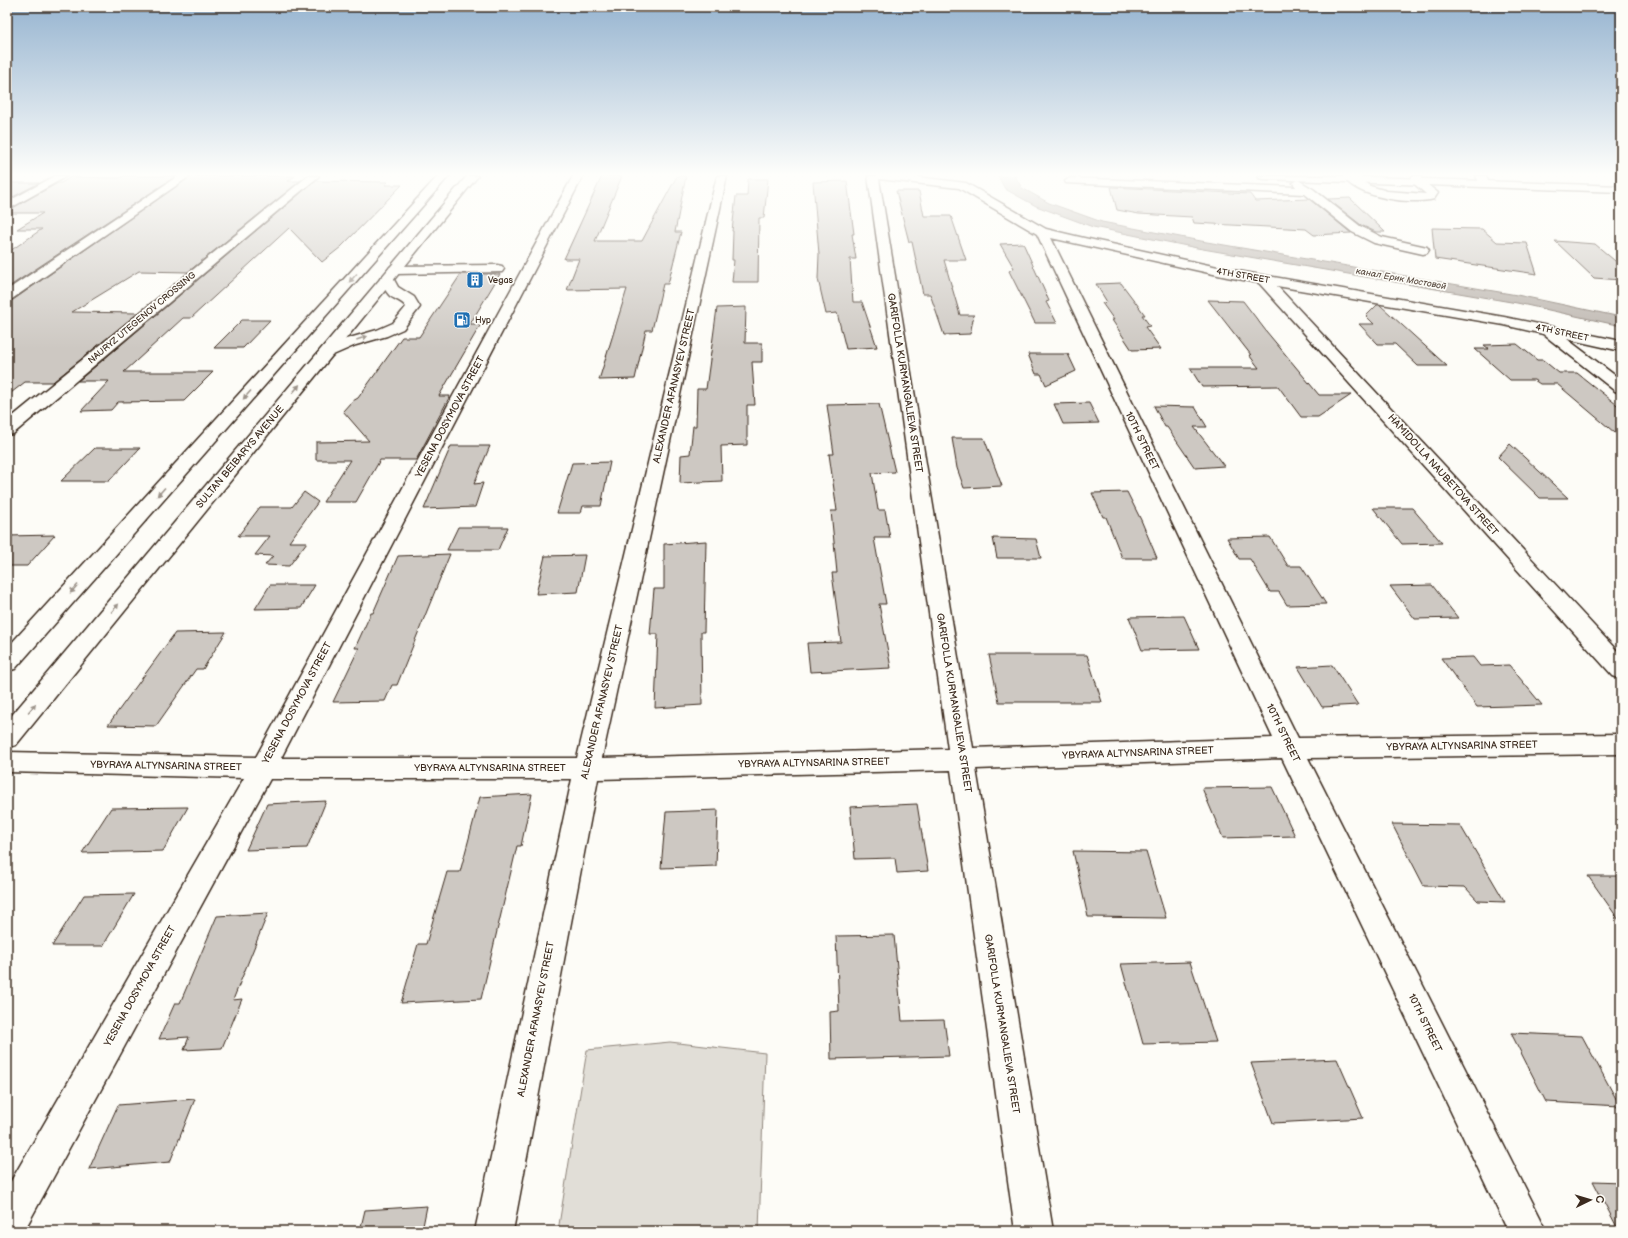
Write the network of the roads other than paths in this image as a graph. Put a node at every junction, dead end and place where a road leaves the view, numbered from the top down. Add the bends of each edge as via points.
1 (99, 234) edge
2 (244, 234) edge
3 (392, 234) edge
4 (425, 234) edge
5 (547, 234) edge
6 (709, 234) edge
7 (882, 234) edge
8 (1043, 234) edge
9 (1050, 234) edge
10 (1364, 234) edge
11 (1423, 250) dead end
12 (497, 269) dead end
13 (391, 275) junction
14 (1264, 280) junction
15 (7, 296) edge
16 (1546, 330) junction
17 (1621, 346) edge
18 (326, 353) junction
19 (1621, 388) edge
20 (7, 430) edge
21 (7, 663) edge
22 (1621, 670) edge
23 (7, 738) edge
24 (1621, 744) edge
25 (1290, 748) junction
26 (962, 759) junction
27 (7, 762) edge
28 (263, 768) junction
29 (587, 769) junction
30 (7, 1224) edge
31 (494, 1231) edge
32 (1034, 1231) edge
33 (1528, 1231) edge

1 - 15 street
2 - 20 street, NAURYZ UTEGENOV CROSSING
3 -> 21 street
4 - 13 street, SULTAN BEIBARYS AVENUE
5 - 28 street, YESENA DOSYMOVA STREET
6 - 29 street, ALEXANDER AFANASYEV STREET
7 - 26 street, GARIFOLLA KURMANGALIEVA STREET
8 - 25 street, 10TH STREET
9 - 14 street, 4TH STREET via 1166,261
10 - 11 street
12 - 13 street
13 - 18 street, SULTAN BEIBARYS AVENUE
18 -> 13 street via 398,326 413,307 409,300 391,290
14 - 16 street, 4TH STREET
14 - 22 street, HAMIDOLLA NAUBETOVA STREET
16 - 17 street, 4TH STREET
16 - 19 street
23 -> 18 street, SULTAN BEIBARYS AVENUE
24 - 25 street, YBYRAYA ALTYNSARINA STREET
25 - 26 street, YBYRAYA ALTYNSARINA STREET
25 - 33 street, 10TH STREET
26 - 29 street, YBYRAYA ALTYNSARINA STREET
26 - 32 street, GARIFOLLA KURMANGALIEVA STREET
27 - 28 street, YBYRAYA ALTYNSARINA STREET
28 - 29 street, YBYRAYA ALTYNSARINA STREET
28 - 30 street, YESENA DOSYMOVA STREET
29 - 31 street, ALEXANDER AFANASYEV STREET

